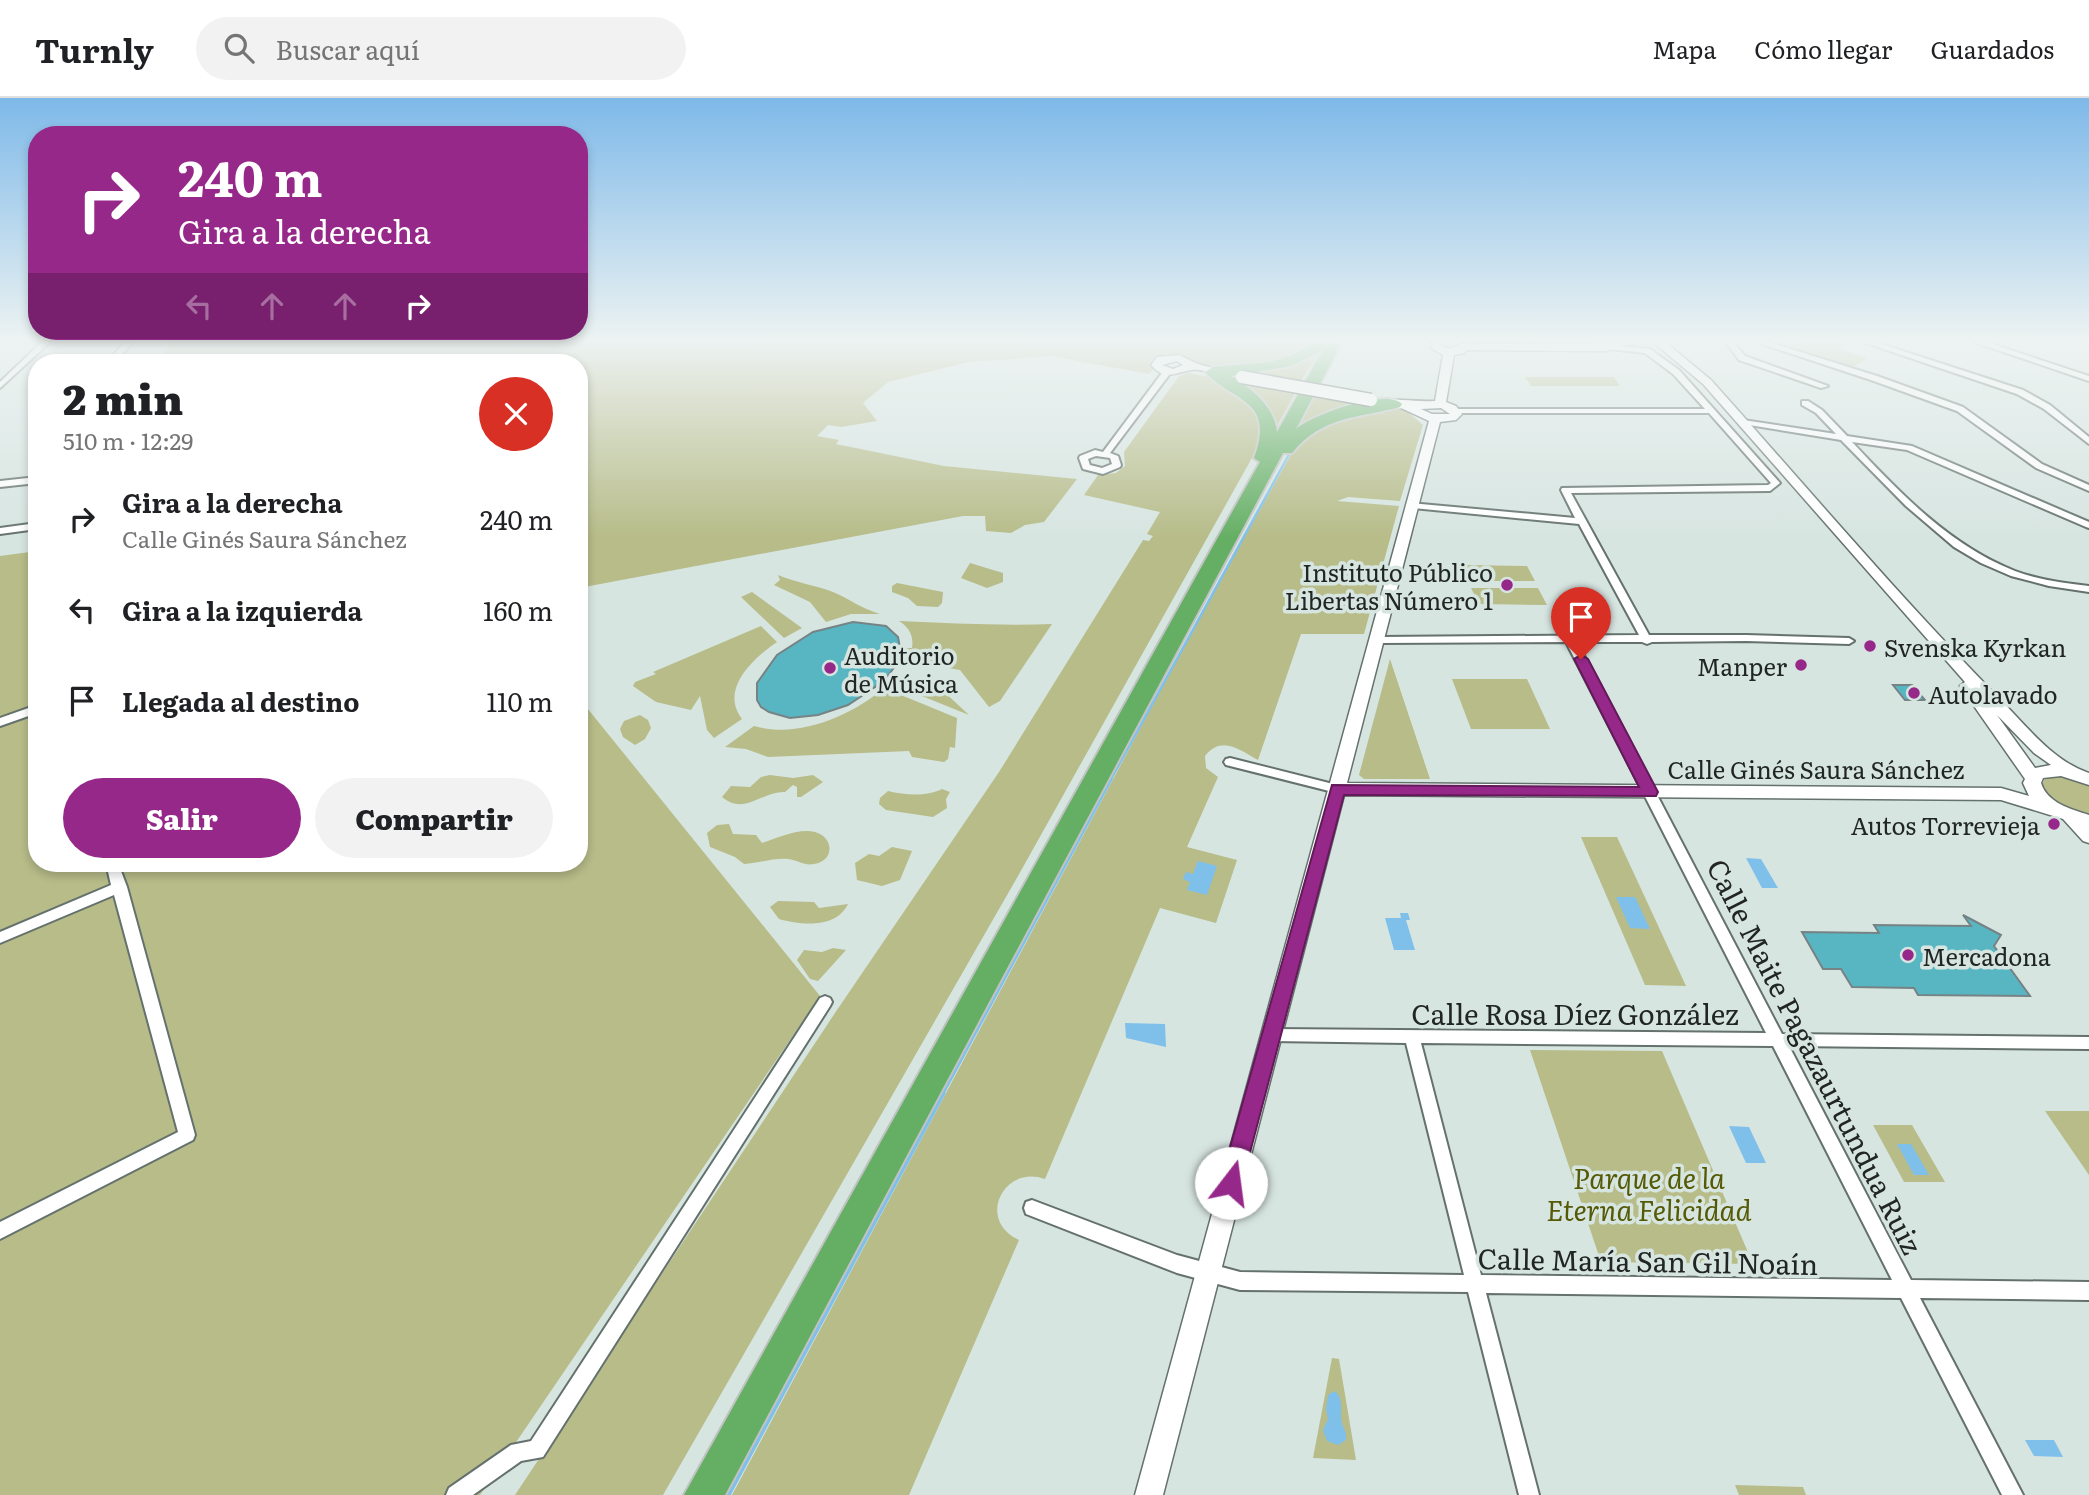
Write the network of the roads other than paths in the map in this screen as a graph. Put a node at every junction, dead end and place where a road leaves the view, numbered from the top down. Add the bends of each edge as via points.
1 (1141, 407) edge
2 (1259, 407) edge
3 (1299, 407) edge
4 (1386, 407) edge
5 (1411, 407) edge
6 (1427, 407) edge
7 (1447, 407) edge
8 (1708, 407) edge
9 (1730, 407) edge
10 (1809, 407) edge
11 (1955, 407) edge
12 (2047, 407) edge
13 (1420, 409) junction
14 (1456, 411) junction
15 (1711, 411) junction
16 (1435, 419) junction
17 (1743, 422) junction
18 (1781, 429) junction
19 (1753, 433) junction
20 (1841, 437) junction
21 (2089, 441) edge
22 (1106, 453) dead end
23 (28, 481) edge
24 (0, 484) edge
25 (1773, 486) joint
26 (2089, 488) edge
27 (1413, 505) junction
28 (1581, 521) junction
29 (2089, 524) edge
30 (28, 527) edge
31 (0, 531) edge
32 (1201, 587) junction
33 (2089, 589) edge
34 (1379, 640) junction
35 (1571, 641) junction
36 (1647, 641) junction
37 (1849, 641) dead end
38 (1947, 654) junction
39 (28, 712) edge
40 (0, 722) edge
41 (1230, 762) dead end
42 (2081, 776) edge
43 (2033, 778) junction
44 (1337, 789) junction
45 (1650, 792) junction
46 (2001, 794) junction
47 (2062, 812) junction
48 (2089, 821) edge
49 (2089, 836) edge
50 (115, 872) edge
51 (120, 887) junction
52 (0, 938) edge
53 (825, 1002) dead end
54 (1272, 1035) junction
55 (1412, 1038) junction
56 (1778, 1040) junction
57 (2089, 1043) edge
58 (1032, 1208) dead end
59 (0, 1231) edge
60 (1208, 1275) junction
61 (1475, 1285) junction
62 (1907, 1289) junction
63 (2089, 1291) edge
64 (456, 1495) edge
65 (704, 1495) edge
66 (1149, 1495) edge
67 (1529, 1495) edge
68 (2014, 1495) edge

1 - 22 street
2 - 32 highway via 1269,420 1269,446
3 - 32 highway
4 - 32 highway via 1331,416 1297,435
5 - 13 street
6 - 13 street
7 - 14 street
8 - 15 street
9 - 17 street
10 - 20 street
11 - 26 street via 2039,466
12 - 21 street
13 - 16 street
14 - 15 street
14 - 16 street via 1452,418
15 - 25 street via 1776,483
16 - 27 street
17 - 18 street
17 - 19 street
18 - 19 street
18 - 20 street
19 - 38 street
20 - 29 street via 1909,448
20 - 33 street via 1965,552 2017,576
23 - 24 street
25 - 28 street via 1566,489
27 - 28 street
27 - 34 street
28 - 36 street
30 - 31 street
32 - 65 highway
34 - 35 street
34 - 44 street
35 - 36 street
35 - 45 street, Calle Maite Pagazaurtundua Ruiz
36 - 37 street
38 - 42 street via 2040,750
38 - 43 street
39 - 40 street
41 - 44 street
42 - 43 street via 2052,769
43 - 46 street
43 - 47 street via 2035,792
44 - 45 street, Calle Ginés Saura Sánchez
44 - 54 street
45 - 46 street, Calle Ginés Saura Sánchez
45 - 56 street, Calle Maite Pagazaurtundua Ruiz
46 - 47 street
47 - 48 street
47 - 49 street
50 - 51 street
51 - 52 street
51 - 59 street via 187,1135
53 - 64 street via 536,1450 518,1452
54 - 55 street, Calle Rosa Díez González
54 - 60 street
55 - 56 street, Calle Rosa Díez González
55 - 61 street
56 - 57 street, Calle Rosa Díez González
56 - 62 street, Calle Maite Pagazaurtundua Ruiz
58 - 60 street, Calle María San Gil Noaín
60 - 61 street, Calle María San Gil Noaín via 1247,1281
60 - 66 street
61 - 62 street, Calle María San Gil Noaín
61 - 67 street
62 - 63 street, Calle María San Gil Noaín
62 - 68 street, Calle Maite Pagazaurtundua Ruiz

